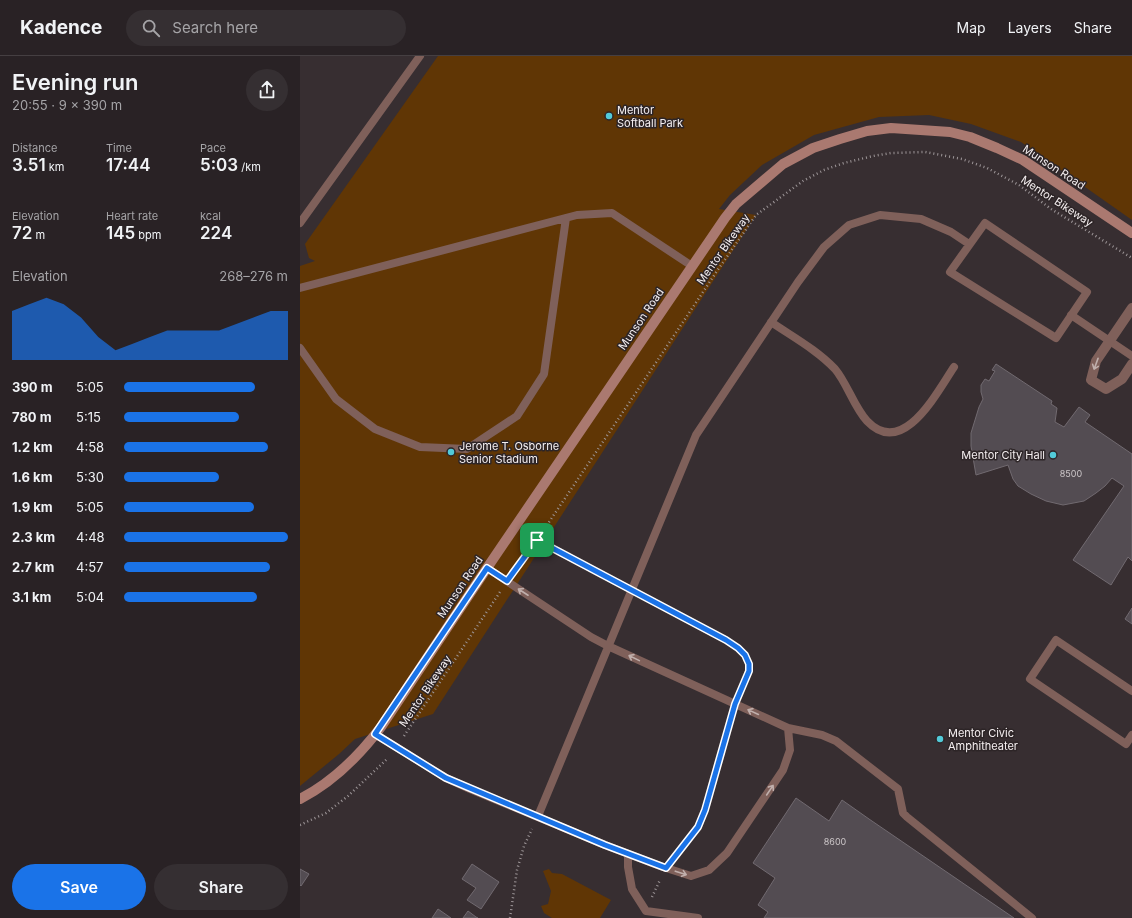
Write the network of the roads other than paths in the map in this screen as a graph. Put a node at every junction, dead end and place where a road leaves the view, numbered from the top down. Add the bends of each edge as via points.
1 (420, 56) edge
2 (566, 218) junction
3 (300, 223) edge
4 (1132, 233) edge
5 (969, 244) junction
6 (692, 266) junction
7 (300, 288) edge
8 (1132, 308) edge
9 (1071, 315) junction
10 (771, 322) junction
11 (1110, 341) junction
12 (300, 348) edge
13 (1132, 356) edge
14 (1132, 364) edge
15 (954, 367) dead end
16 (487, 568) junction
17 (608, 646) junction
18 (1132, 691) edge
19 (788, 728) junction
20 (375, 734) junction
21 (1132, 735) edge
22 (300, 799) edge
23 (538, 816) junction
24 (628, 854) junction
25 (675, 916) edge
26 (698, 918) edge
27 (1032, 918) edge

1 - 3 lane
2 - 6 lane via 612,213
2 - 7 lane
2 - 12 lane via 544,374 517,416 467,449 420,447 375,429 336,399
4 - 6 street, Munson Road via 1023,160 997,148 950,132 891,128 867,131 840,139 813,148 783,164 736,204
5 - 9 lane via 985,223 1087,292
5 - 9 lane via 950,272 1056,338
5 - 10 lane via 951,232 921,219 880,215 849,225 824,248
6 - 16 street, Munson Road
8 - 11 street
9 - 11 lane
10 - 15 lane via 818,354 836,370 866,421 888,434 914,423
10 - 17 lane via 696,436
11 - 13 lane
11 -> 14 street via 1096,361 1092,380 1106,389 1122,379
17 -> 16 lane
16 - 20 street, Munson Road
19 -> 17 lane
17 - 23 lane
18 - 21 lane via 1056,640 1030,679 1126,744
24 -> 19 lane via 691,876 709,870 727,852 783,770 790,750
19 - 27 lane via 822,735 836,741 898,789 903,813 907,817
20 - 22 street, Munson Road via 341,770
20 - 23 lane via 446,778
23 - 24 lane
24 - 25 lane via 632,889 646,911
25 - 26 lane

